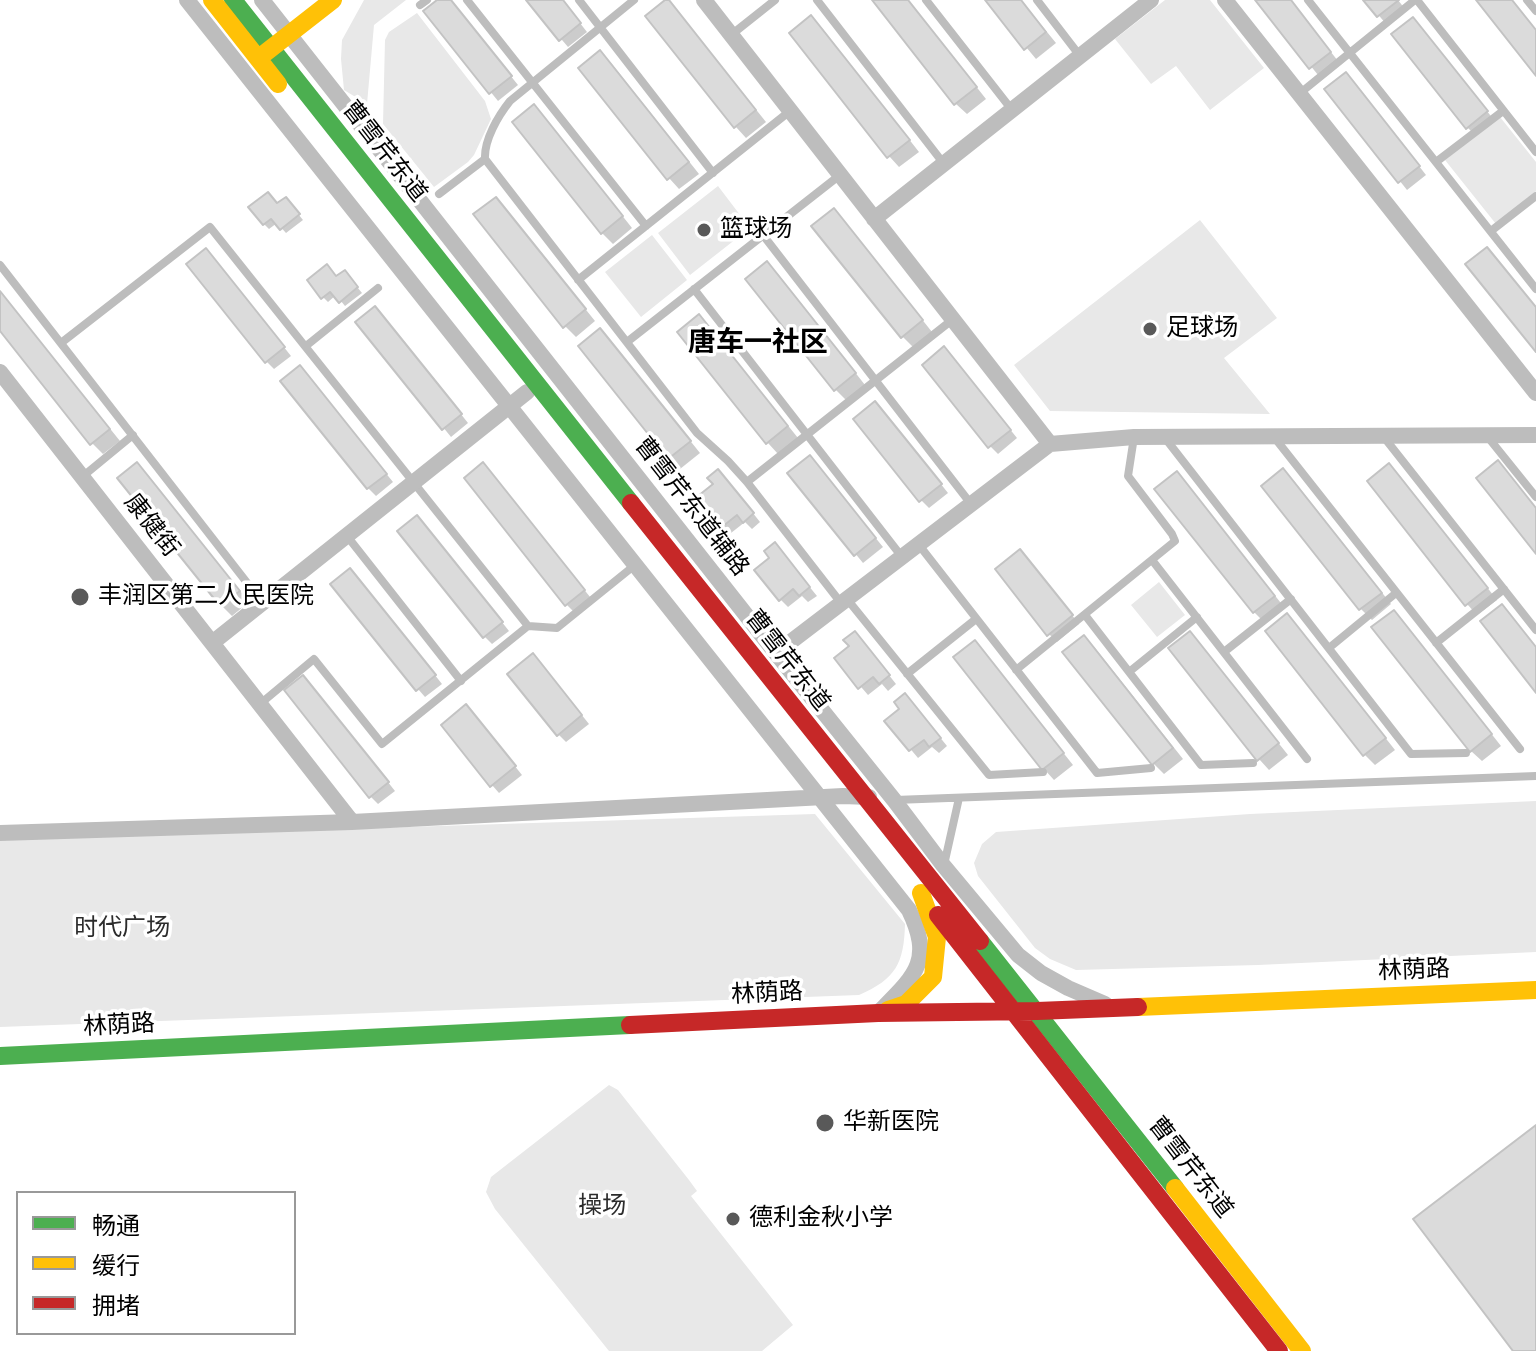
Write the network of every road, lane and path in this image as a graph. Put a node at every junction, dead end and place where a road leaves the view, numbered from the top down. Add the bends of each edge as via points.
1 (187, 0) edge
2 (212, 0) edge
3 (233, 0) edge
4 (262, 0) edge
5 (333, 0) edge
6 (467, 0) edge
7 (579, 0) edge
8 (634, 0) edge
9 (704, 0) edge
10 (775, 0) edge
11 (817, 0) edge
12 (926, 0) edge
13 (1037, 0) edge
14 (1225, 0) edge
15 (1308, 0) edge
16 (1416, 0) edge
17 (1527, 0) edge
18 (1148, 1) edge
19 (1536, 11) edge
20 (600, 27) junction
21 (289, 34) junction
22 (731, 35) junction
23 (265, 53) junction
24 (1350, 53) junction
25 (1080, 56) junction
26 (243, 71) junction
27 (532, 83) junction
28 (1299, 94) junction
29 (1012, 110) junction
30 (790, 111) junction
31 (1503, 111) junction
32 (1533, 141) edge
33 (1536, 152) edge
34 (485, 159) junction
35 (1436, 162) junction
36 (944, 164) junction
37 (713, 173) junction
38 (840, 175) junction
39 (439, 194) dead end
40 (1536, 196) edge
41 (874, 219) junction
42 (646, 226) junction
43 (1491, 231) junction
44 (763, 235) junction
45 (0, 265) edge
46 (578, 280) junction
47 (378, 288) dead end
48 (694, 289) junction
49 (1536, 289) edge
50 (952, 320) junction
51 (627, 342) junction
52 (61, 343) junction
53 (306, 346) junction
54 (0, 372) edge
55 (876, 381) junction
56 (1534, 386) edge
57 (527, 392) junction
58 (508, 406) junction
59 (808, 434) junction
60 (133, 435) junction
61 (1487, 435) junction
62 (1536, 435) edge
63 (1382, 436) junction
64 (1134, 437) junction
65 (1165, 437) junction
66 (1274, 437) junction
67 (1050, 444) junction
68 (82, 477) junction
69 (414, 482) junction
70 (747, 482) junction
71 (1536, 497) edge
72 (971, 504) junction
73 (346, 536) junction
74 (918, 544) junction
75 (902, 557) junction
76 (1152, 560) junction
77 (635, 565) junction
78 (1504, 589) junction
79 (1396, 593) junction
80 (1291, 599) junction
81 (844, 601) junction
82 (263, 603) junction
83 (1085, 615) junction
84 (1197, 617) junction
85 (976, 619) junction
86 (528, 626) junction
87 (1536, 630) edge
88 (212, 643) junction
89 (1436, 643) junction
90 (1329, 648) junction
91 (1224, 652) junction
92 (776, 653) junction
93 (1016, 670) junction
94 (1129, 672) junction
95 (907, 674) junction
96 (461, 681) junction
97 (260, 705) junction
98 (1520, 749) dead end
99 (1466, 753) dead end
100 (1307, 759) dead end
101 (1253, 763) dead end
102 (1151, 768) dead end
103 (1043, 772) dead end
104 (1536, 776) edge
105 (843, 796) junction
106 (863, 796) junction
107 (819, 798) junction
108 (959, 798) junction
109 (894, 800) junction
110 (352, 822) junction
111 (0, 833) edge
112 (943, 865) junction
113 (921, 893) junction
114 (1536, 990) edge
115 (1114, 1008) junction
116 (1037, 1011) junction
117 (1015, 1012) junction
118 (878, 1013) junction
119 (0, 1056) edge
120 (1279, 1351) edge
121 (1302, 1351) edge

1 - 26 street
2 - 23 main road, 曹雪芹东道
3 - 23 main road, 曹雪芹东道
4 - 21 street, 曹雪芹东道辅路
5 - 21 main road
6 - 27 lane
7 - 20 lane
8 - 20 lane
9 - 22 street
10 - 22 lane
11 - 36 lane
12 - 29 lane
13 - 25 lane
14 - 28 street
15 - 24 lane
16 - 24 lane
16 - 31 lane
17 - 19 lane
18 - 25 street
20 - 27 lane
20 - 37 lane
21 - 23 main road
21 - 92 street, 曹雪芹东道辅路
22 - 30 street
23 - 26 street
23 - 57 main road, 曹雪芹东道
23 - 106 main road, 曹雪芹东道
24 - 28 lane
24 - 35 lane
25 - 29 street
26 - 58 street
27 - 34 lane via 503,109 484,149
27 - 42 lane
28 - 56 street
29 - 36 street
30 - 37 lane
30 - 38 street
31 - 32 lane
31 - 35 lane
32 - 33 lane
34 - 39 lane
34 - 46 lane
35 - 43 lane
36 - 41 street
37 - 42 lane
38 - 41 street
38 - 44 lane
40 - 43 lane
41 - 50 street
42 - 46 lane
43 - 49 lane
44 - 48 lane
44 - 55 lane
45 - 52 lane
46 - 51 lane
47 - 53 lane
48 - 51 lane
48 - 59 lane
50 - 55 lane
50 - 67 street
51 - 70 lane via 697,433
52 - 53 lane via 210,227
52 - 60 lane
53 - 69 lane
54 - 68 street, 康健街
55 - 59 lane
55 - 72 lane
57 - 58 street
57 - 105 main road, 曹雪芹东道
58 - 69 street
58 - 77 street
59 - 70 lane
59 - 75 lane
60 - 68 lane
60 - 82 lane
61 - 62 street
61 - 63 street
61 - 71 lane
63 - 66 street
63 - 78 lane
64 - 65 street
64 - 67 street
64 - 76 lane via 1128,476 1175,541
65 - 66 street
65 - 80 lane
66 - 79 lane
67 - 72 street
68 - 88 street, 康健街
69 - 73 street
69 - 86 lane
70 - 81 lane
72 - 74 street
73 - 82 street
73 - 96 lane
74 - 75 street
74 - 85 lane
75 - 81 street
76 - 83 lane
76 - 84 lane
77 - 86 lane via 557,628
77 - 107 street
78 - 87 lane
78 - 89 lane
79 - 89 lane
79 - 90 lane
80 - 90 lane
80 - 91 lane
81 - 92 street
81 - 95 lane
82 - 88 street
83 - 93 lane
83 - 94 lane
84 - 91 lane
84 - 94 lane
85 - 93 lane
85 - 95 lane
86 - 96 lane
88 - 97 street, 康健街
89 - 98 lane
90 - 99 lane via 1411,754
91 - 100 lane
92 - 109 street, 曹雪芹东道辅路
93 - 102 lane via 1097,773
94 - 101 lane via 1201,765
95 - 103 lane via 989,775
96 - 97 lane via 382,744 314,659
97 - 110 street, 康健街
104 - 108 lane
105 - 106 street
105 - 107 street
105 - 113 main road, 曹雪芹东道
106 - 109 street
106 - 116 main road, 曹雪芹东道
107 - 110 street
107 - 118 street via 909,910 918,929 918,967
108 - 109 lane
108 - 112 lane
109 - 112 street, 曹雪芹东道辅路
110 - 111 street
112 - 115 street, 曹雪芹东道辅路 via 1018,955 1068,988
113 - 117 main road, 曹雪芹东道
113 - 118 main road via 937,937 933,977 906,1004
114 - 115 main road, 林荫路
115 - 116 main road, 林荫路
116 - 117 main road, 林荫路
116 - 121 main road, 曹雪芹东道
117 - 118 main road, 林荫路
117 - 120 main road, 曹雪芹东道
118 - 119 main road, 林荫路

